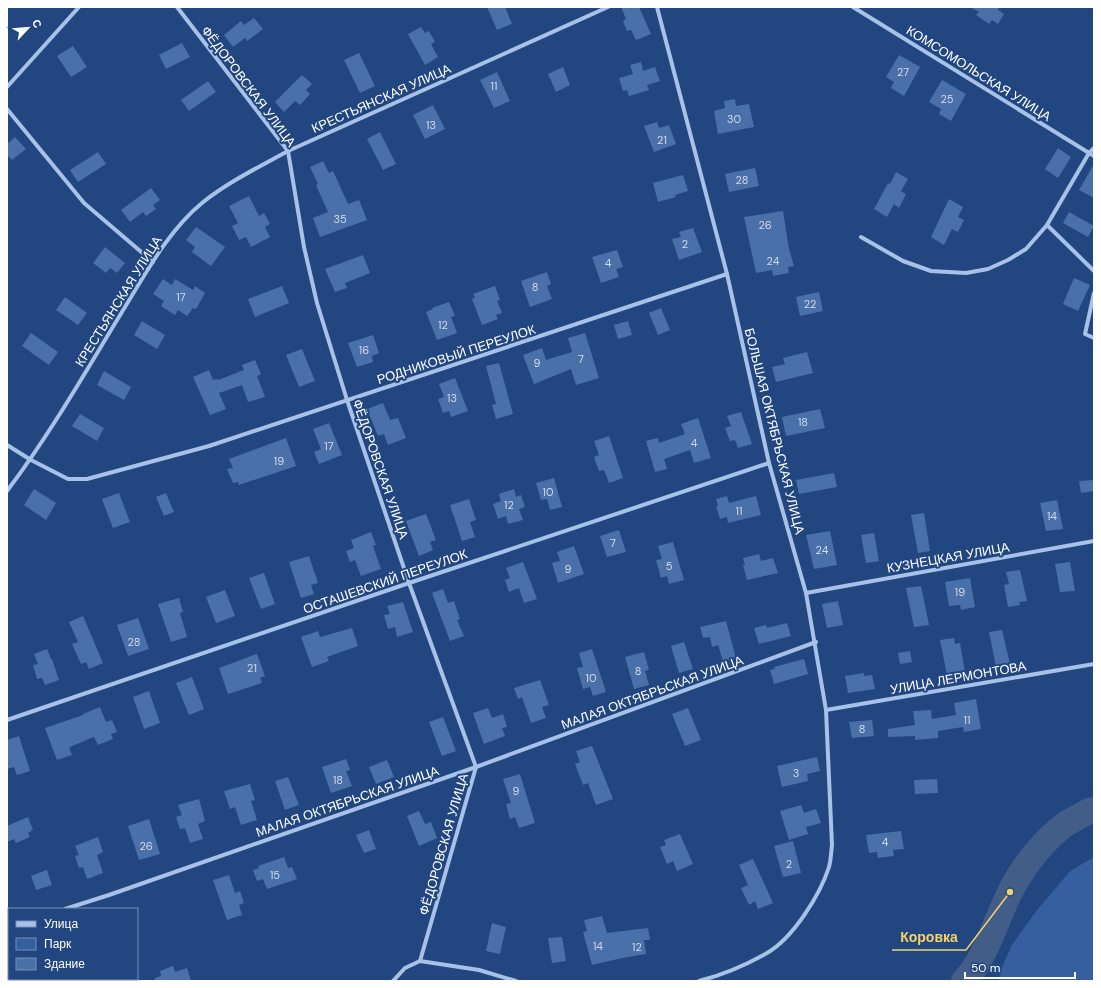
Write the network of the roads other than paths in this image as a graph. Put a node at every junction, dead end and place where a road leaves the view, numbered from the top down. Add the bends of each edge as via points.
1 (79, 7) edge
2 (177, 7) edge
3 (608, 7) edge
4 (657, 7) edge
5 (853, 7) edge
6 (7, 87) edge
7 (7, 109) edge
8 (1094, 148) edge
9 (288, 151) junction
10 (1089, 153) junction
11 (1094, 156) edge
12 (1047, 225) junction
13 (862, 237) dead end
14 (153, 262) junction
15 (1094, 271) edge
16 (727, 274) junction
17 (1094, 293) edge
18 (1094, 338) edge
19 (347, 400) junction
20 (7, 445) edge
21 (31, 460) junction
22 (769, 463) junction
23 (7, 491) edge
24 (1094, 541) edge
25 (409, 583) junction
26 (806, 593) junction
27 (816, 642) junction
28 (1094, 664) edge
29 (826, 710) junction
30 (7, 720) edge
31 (476, 767) junction
32 (68, 908) edge
33 (420, 961) junction
34 (393, 981) edge
35 (516, 981) edge
36 (699, 981) edge

1 - 6 street
2 - 9 street, ФЁДОРОВСКАЯ УЛИЦА
3 - 9 street, КРЕСТЬЯНСКАЯ УЛИЦА
4 - 16 street, БОЛЬШАЯ ОКТЯБРЬСКАЯ УЛИЦА
5 - 10 street, КОМСОМОЛЬСКАЯ УЛИЦА
7 - 14 street via 84,203
8 - 10 street
9 - 14 street, КРЕСТЬЯНСКАЯ УЛИЦА via 241,176 202,203 176,230
9 - 19 street, ФЁДОРОВСКАЯ УЛИЦА via 304,248 317,303
10 - 11 street, КОМСОМОЛЬСКАЯ УЛИЦА
10 - 12 street
12 - 13 street via 1026,249 1008,260 988,269 966,273 932,271 903,261
12 - 15 street
14 - 21 street, КРЕСТЬЯНСКАЯ УЛИЦА
16 - 19 street, РОДНИКОВЫЙ ПЕРЕУЛОК
16 - 22 street, БОЛЬШАЯ ОКТЯБРЬСКАЯ УЛИЦА
17 - 18 street via 1085,334
19 - 21 street, РОДНИКОВЫЙ ПЕРЕУЛОК via 209,446 87,479 68,479
19 - 25 street, ФЁДОРОВСКАЯ УЛИЦА
20 - 21 street, РОДНИКОВЫЙ ПЕРЕУЛОК
21 - 23 street, КРЕСТЬЯНСКАЯ УЛИЦА
22 - 25 street, ОСТАШЕВСКИЙ ПЕРЕУЛОК
22 - 26 street, БОЛЬШАЯ ОКТЯБРЬСКАЯ УЛИЦА
24 - 26 street, КУЗНЕЦКАЯ УЛИЦА
25 - 30 street, ОСТАШЕВСКИЙ ПЕРЕУЛОК
25 - 31 street, ФЁДОРОВСКАЯ УЛИЦА
26 - 27 street, БОЛЬШАЯ ОКТЯБРЬСКАЯ УЛИЦА
27 - 29 street, БОЛЬШАЯ ОКТЯБРЬСКАЯ УЛИЦА
27 - 31 street, МАЛАЯ ОКТЯБРЬСКАЯ УЛИЦА
28 - 29 street, УЛИЦА ЛЕРМОНТОВА
29 - 36 street, БОЛЬШАЯ ОКТЯБРЬСКАЯ УЛИЦА via 832,845 829,866 816,898 787,938 768,953 720,975
31 - 32 street, МАЛАЯ ОКТЯБРЬСКАЯ УЛИЦА
31 - 33 street, ФЁДОРОВСКАЯ УЛИЦА
33 - 34 street via 405,968
33 - 35 street via 478,970

